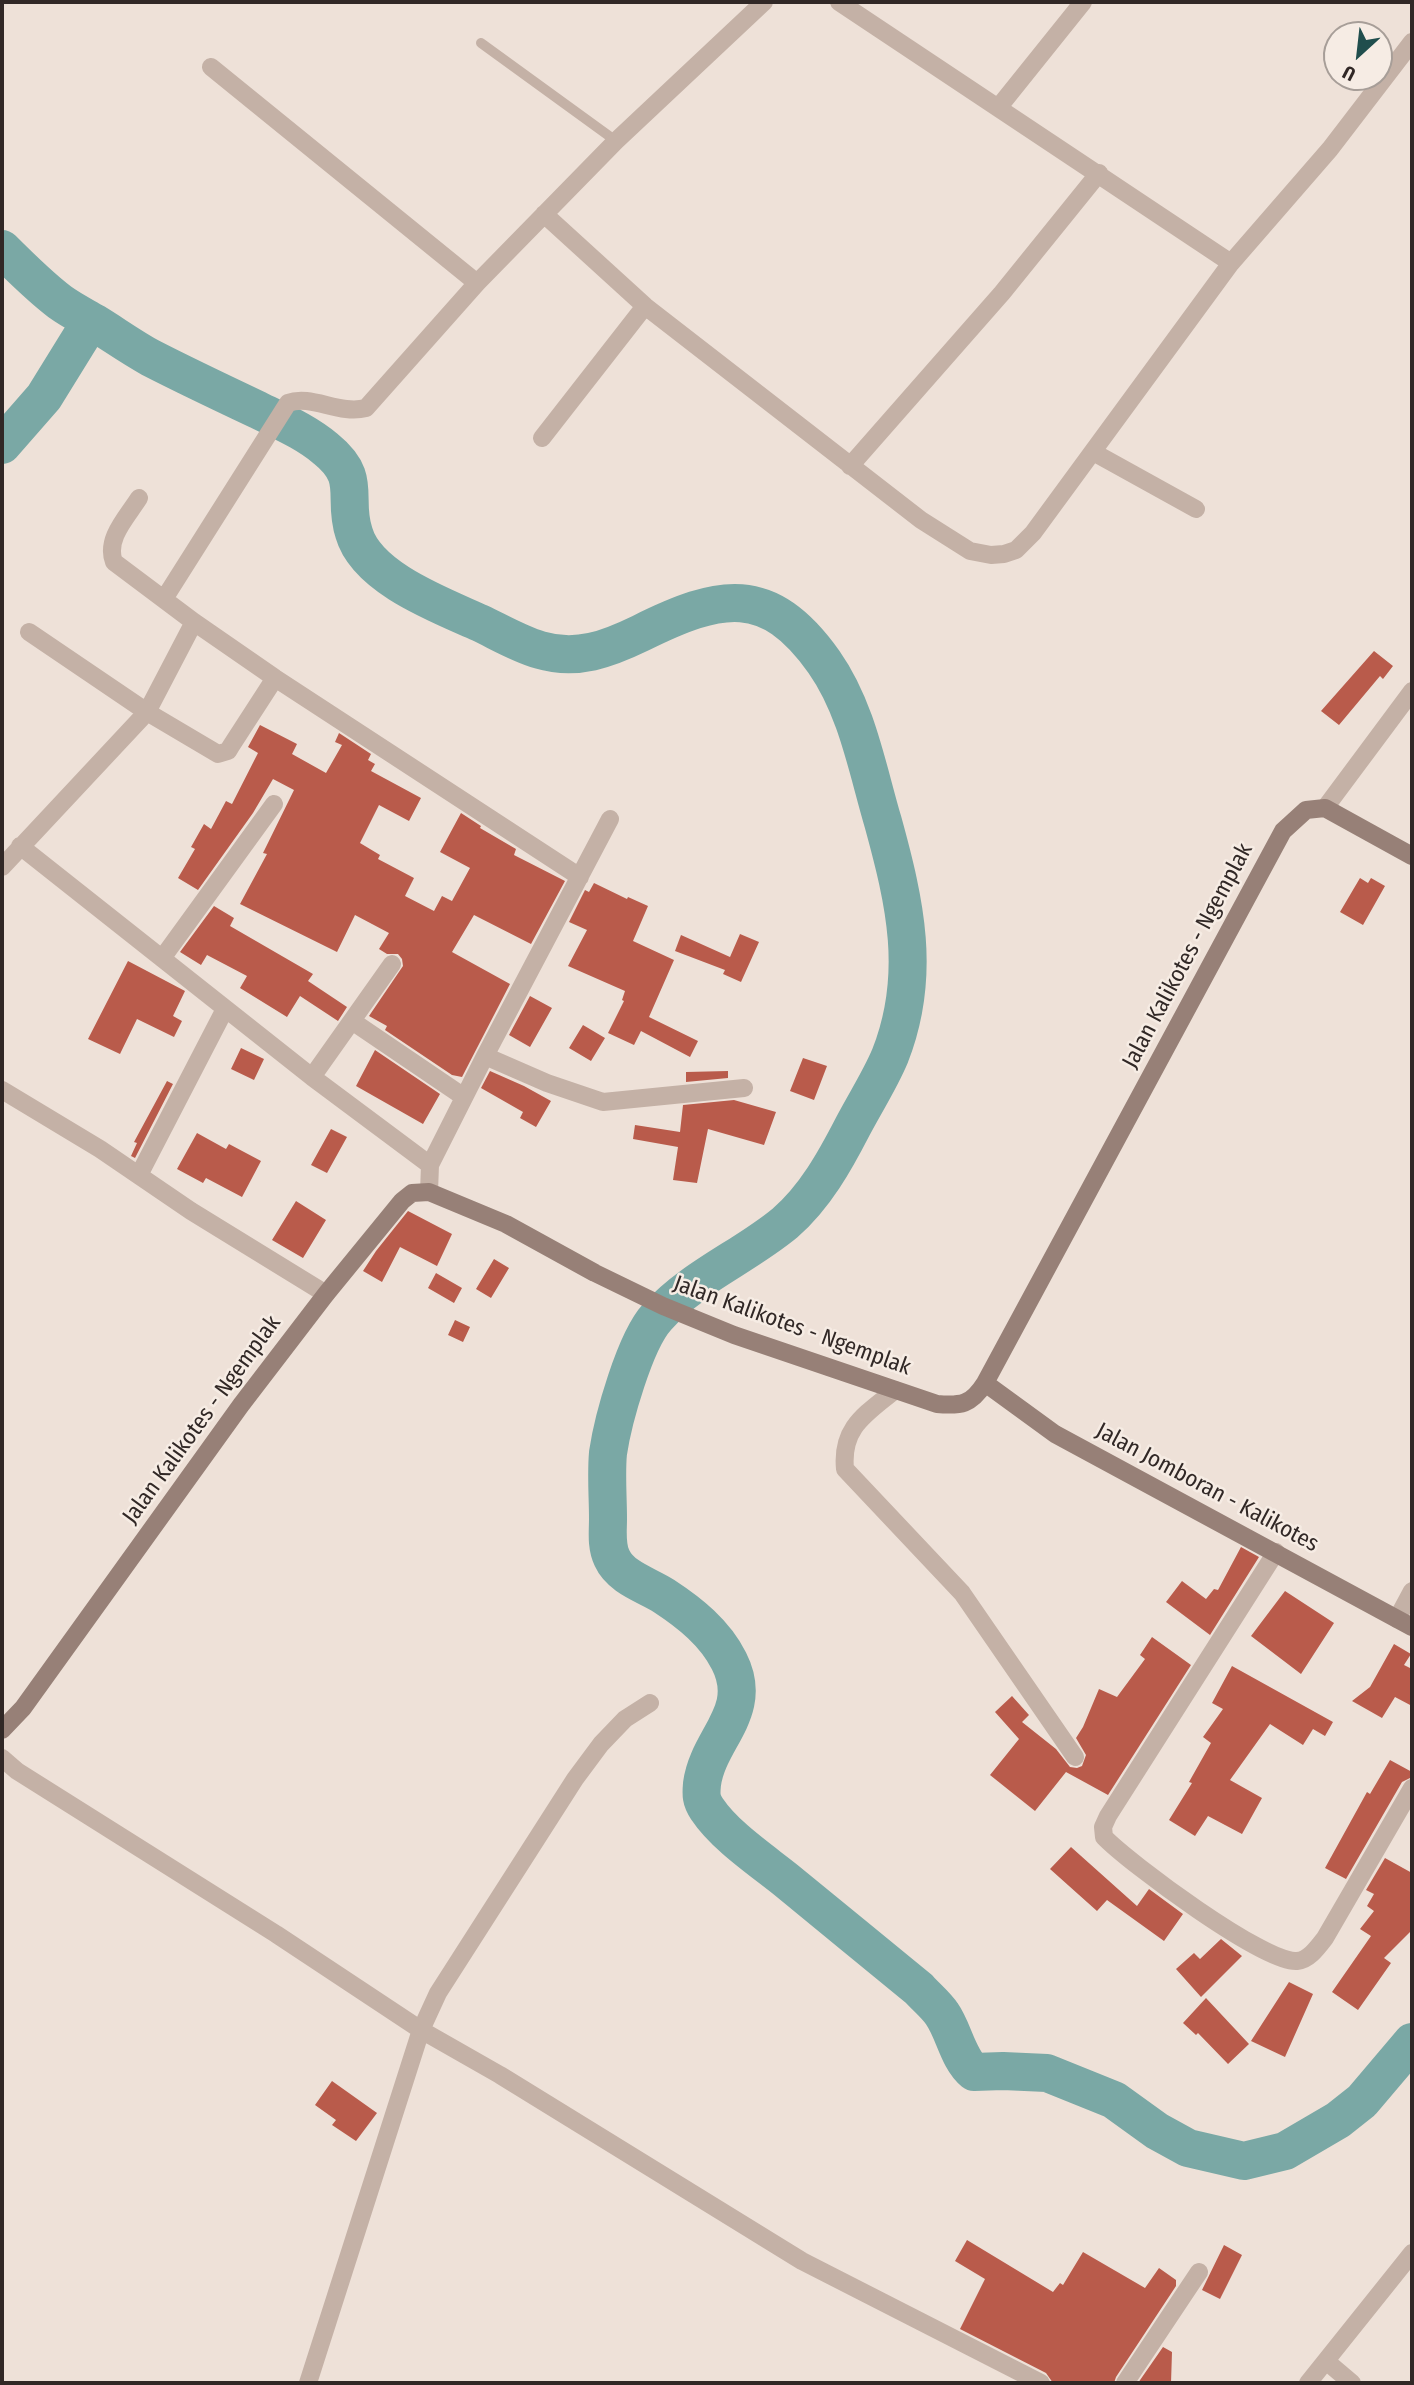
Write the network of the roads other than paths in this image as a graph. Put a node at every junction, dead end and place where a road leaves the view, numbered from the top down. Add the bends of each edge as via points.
1 (764, 2) edge
2 (839, 2) edge
3 (1083, 2) edge
4 (1412, 42) edge
5 (481, 43) dead end
6 (211, 67) dead end
7 (998, 108) junction
8 (616, 141) junction
9 (1099, 173) junction
10 (544, 215) junction
11 (1231, 263) junction
12 (477, 284) junction
13 (645, 306) junction
14 (542, 438) dead end
15 (1093, 452) junction
16 (850, 466) junction
17 (139, 498) dead end
18 (1196, 509) dead end
19 (164, 600) junction
20 (194, 622) junction
21 (29, 632) dead end
22 (275, 678) junction
23 (1412, 691) edge
24 (148, 712) junction
25 (274, 804) dead end
26 (1325, 808) junction
27 (610, 819) dead end
28 (20, 846) junction
29 (1412, 856) edge
30 (2, 867) edge
31 (580, 877) junction
32 (163, 957) junction
33 (392, 964) dead end
34 (225, 1009) junction
35 (352, 1021) junction
36 (485, 1056) junction
37 (313, 1077) junction
38 (744, 1087) dead end
39 (2, 1090) edge
40 (464, 1097) junction
41 (430, 1165) junction
42 (138, 1175) junction
43 (429, 1192) junction
44 (326, 1294) junction
45 (985, 1383) junction
46 (895, 1390) junction
47 (1276, 1552) junction
48 (1412, 1591) edge
49 (1405, 1623) edge
50 (650, 1703) dead end
51 (2, 1730) edge
52 (1075, 1757) dead end
53 (2, 1758) edge
54 (1412, 1788) edge
55 (421, 2030) junction
56 (1412, 2253) edge
57 (1199, 2272) dead end
58 (1326, 2361) junction
59 (308, 2383) edge
60 (1041, 2383) edge
61 (1125, 2383) edge
62 (1308, 2383) edge
63 (1352, 2383) edge

1 - 8 street
2 - 7 street
3 - 7 street
4 - 11 street via 1330,149
5 - 8 lane
6 - 12 street
7 - 9 street
8 - 10 street
9 - 11 street
9 - 16 street via 1002,293
10 - 12 street
10 - 13 street
11 - 15 street
12 - 19 street via 366,408 340,410 288,402
13 - 14 street
13 - 16 street
15 - 16 street via 1025,543 991,555 971,551 921,520
15 - 18 street
17 - 19 street via 115,536 111,553 114,562
19 - 20 street
20 - 22 street
20 - 24 street
21 - 24 street
22 - 24 street via 223,753 213,753
22 - 31 street
23 - 26 street
24 - 28 street
25 - 32 street
26 - 29 street
26 - 45 street, Jalan Kalikotes - Ngemplak via 1306,810 1283,831
27 - 31 street
28 - 30 street
28 - 32 street
31 - 36 street
32 - 34 street
33 - 35 street
34 - 37 street
34 - 42 street
35 - 37 street
35 - 40 street
36 - 38 street via 603,1102
36 - 40 street
37 - 41 street
39 - 42 street
40 - 41 street
41 - 43 street
42 - 44 street
43 - 44 street, Jalan Kalikotes - Ngemplak via 412,1193 402,1201
43 - 46 street, Jalan Kalikotes - Ngemplak via 506,1224 663,1306
44 - 51 street, Jalan Kalikotes - Ngemplak via 23,1708
45 - 46 street, Jalan Kalikotes - Ngemplak via 973,1399 953,1406
45 - 47 street, Jalan Jomboran - Kalikotes via 1055,1434
46 - 52 street via 855,1423 845,1444 845,1469 962,1593
47 - 49 street, Jalan Jomboran - Kalikotes
47 - 54 street via 1108,1816 1104,1837 1129,1860 1247,1943 1294,1962 1311,1954 1325,1938
48 - 49 street
50 - 55 street via 625,1719 575,1779 438,1993
53 - 55 street
55 - 59 street
55 - 60 street via 802,2261
56 - 58 street
57 - 61 street
58 - 62 street
58 - 63 street

